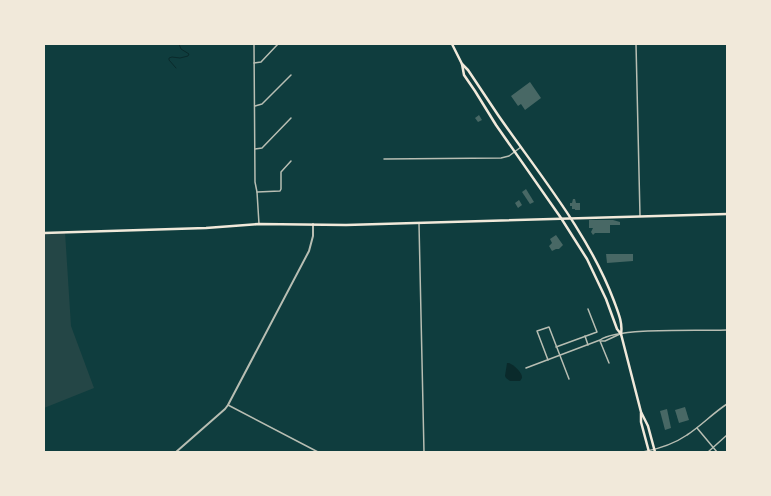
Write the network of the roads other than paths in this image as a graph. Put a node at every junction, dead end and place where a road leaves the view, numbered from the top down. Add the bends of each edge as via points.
1 (254, 44) edge
2 (278, 44) edge
3 (452, 44) edge
4 (636, 44) edge
5 (254, 63) junction
6 (462, 64) junction
7 (291, 75) dead end
8 (254, 106) junction
9 (291, 118) dead end
10 (521, 147) junction
11 (255, 149) junction
12 (515, 152) junction
13 (384, 160) dead end
14 (291, 161) dead end
15 (257, 192) junction
16 (727, 214) edge
17 (640, 216) junction
18 (561, 218) junction
19 (569, 218) junction
20 (419, 223) junction
21 (259, 224) junction
22 (313, 224) junction
23 (44, 233) edge
24 (588, 309) dead end
25 (727, 330) edge
26 (622, 334) junction
27 (585, 336) junction
28 (600, 340) junction
29 (588, 345) junction
30 (556, 347) junction
31 (560, 355) junction
32 (548, 360) junction
33 (609, 363) dead end
34 (526, 368) dead end
35 (569, 379) dead end
36 (727, 404) edge
37 (228, 405) junction
38 (641, 412) junction
39 (697, 428) junction
40 (727, 435) edge
41 (713, 448) junction
42 (649, 451) edge
43 (655, 451) edge
44 (176, 452) edge
45 (318, 452) edge
46 (424, 452) edge
47 (643, 452) edge
48 (708, 452) edge
49 (717, 452) edge

1 - 5 street
2 - 5 street via 261,62
3 - 6 main road
4 - 17 street
5 - 8 street
6 - 10 main road
6 - 12 main road via 468,80
7 - 8 street via 262,104
8 - 11 street
9 - 11 street via 262,148
10 - 12 street
10 - 19 main road
11 - 15 street
12 - 13 street via 501,158
12 - 18 main road
14 - 15 street via 281,172 280,191
15 - 21 street
16 - 17 main road
17 - 19 main road
18 - 19 main road
18 - 20 main road
18 - 26 main road via 594,273 617,329
19 - 26 main road via 603,275 617,309
20 - 22 main road
20 - 46 street
21 - 22 main road
21 - 23 main road
22 - 37 street via 313,236 308,251
24 - 27 street via 597,332
25 - 26 street
26 - 28 street via 612,334
26 - 28 street via 605,341
26 - 38 main road
27 - 29 street
27 - 30 street
28 - 29 street
28 - 33 street
29 - 31 street
30 - 31 street
30 - 32 street via 549,327 537,331
31 - 32 street
31 - 35 street
32 - 34 street
36 - 39 street
37 - 44 street
37 - 45 street
38 - 42 main road via 641,422
38 - 43 main road
39 - 41 street
39 - 43 street
40 - 41 street
41 - 48 street
41 - 49 street
42 - 43 street
42 - 47 street

